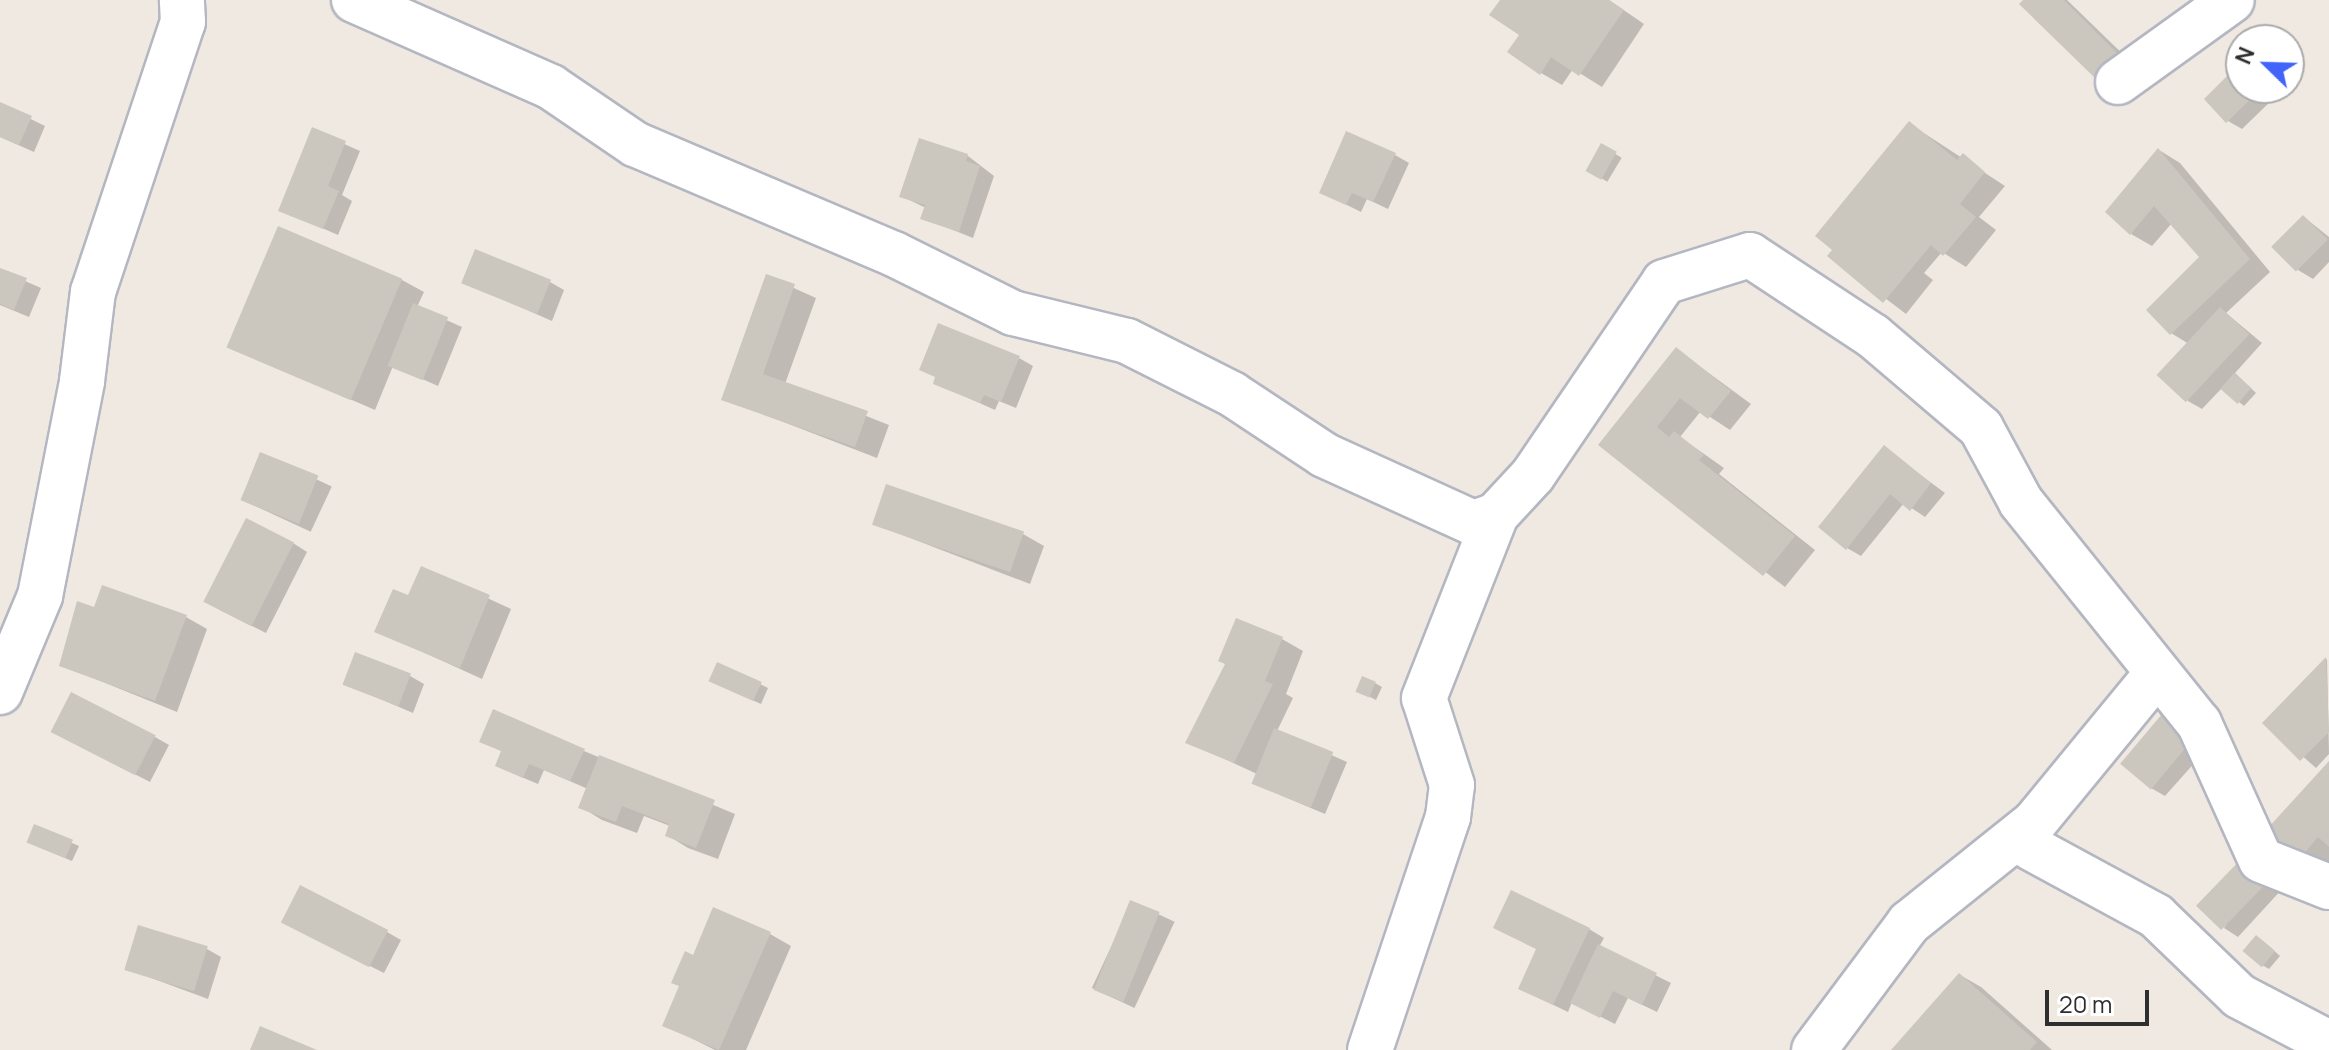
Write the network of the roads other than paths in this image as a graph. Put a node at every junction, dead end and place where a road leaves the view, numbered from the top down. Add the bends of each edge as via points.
1 (354, 0) edge
2 (2232, 0) edge
3 (185, 7) edge
4 (2118, 82) dead end
5 (1496, 515) junction
6 (2157, 673) junction
7 (0, 692) edge
8 (2031, 848) dead end
9 (2329, 887) edge
10 (2329, 1043) edge
11 (1370, 1050) edge
12 (1814, 1050) edge

1 - 5 street via 551,87 635,144 894,254 1013,313 1127,341 1232,394 1324,455 1399,493 1474,523
2 - 4 street
3 - 7 street via 93,292 82,381 40,596
5 - 6 street via 1533,475 1664,282 1750,255 1873,336 1981,428 2021,502
5 - 11 street via 1424,698 1452,785 1448,817
6 - 9 street via 2199,723 2261,860
6 - 12 street via 2034,823 1909,923
8 - 10 street via 2156,916 2239,996

